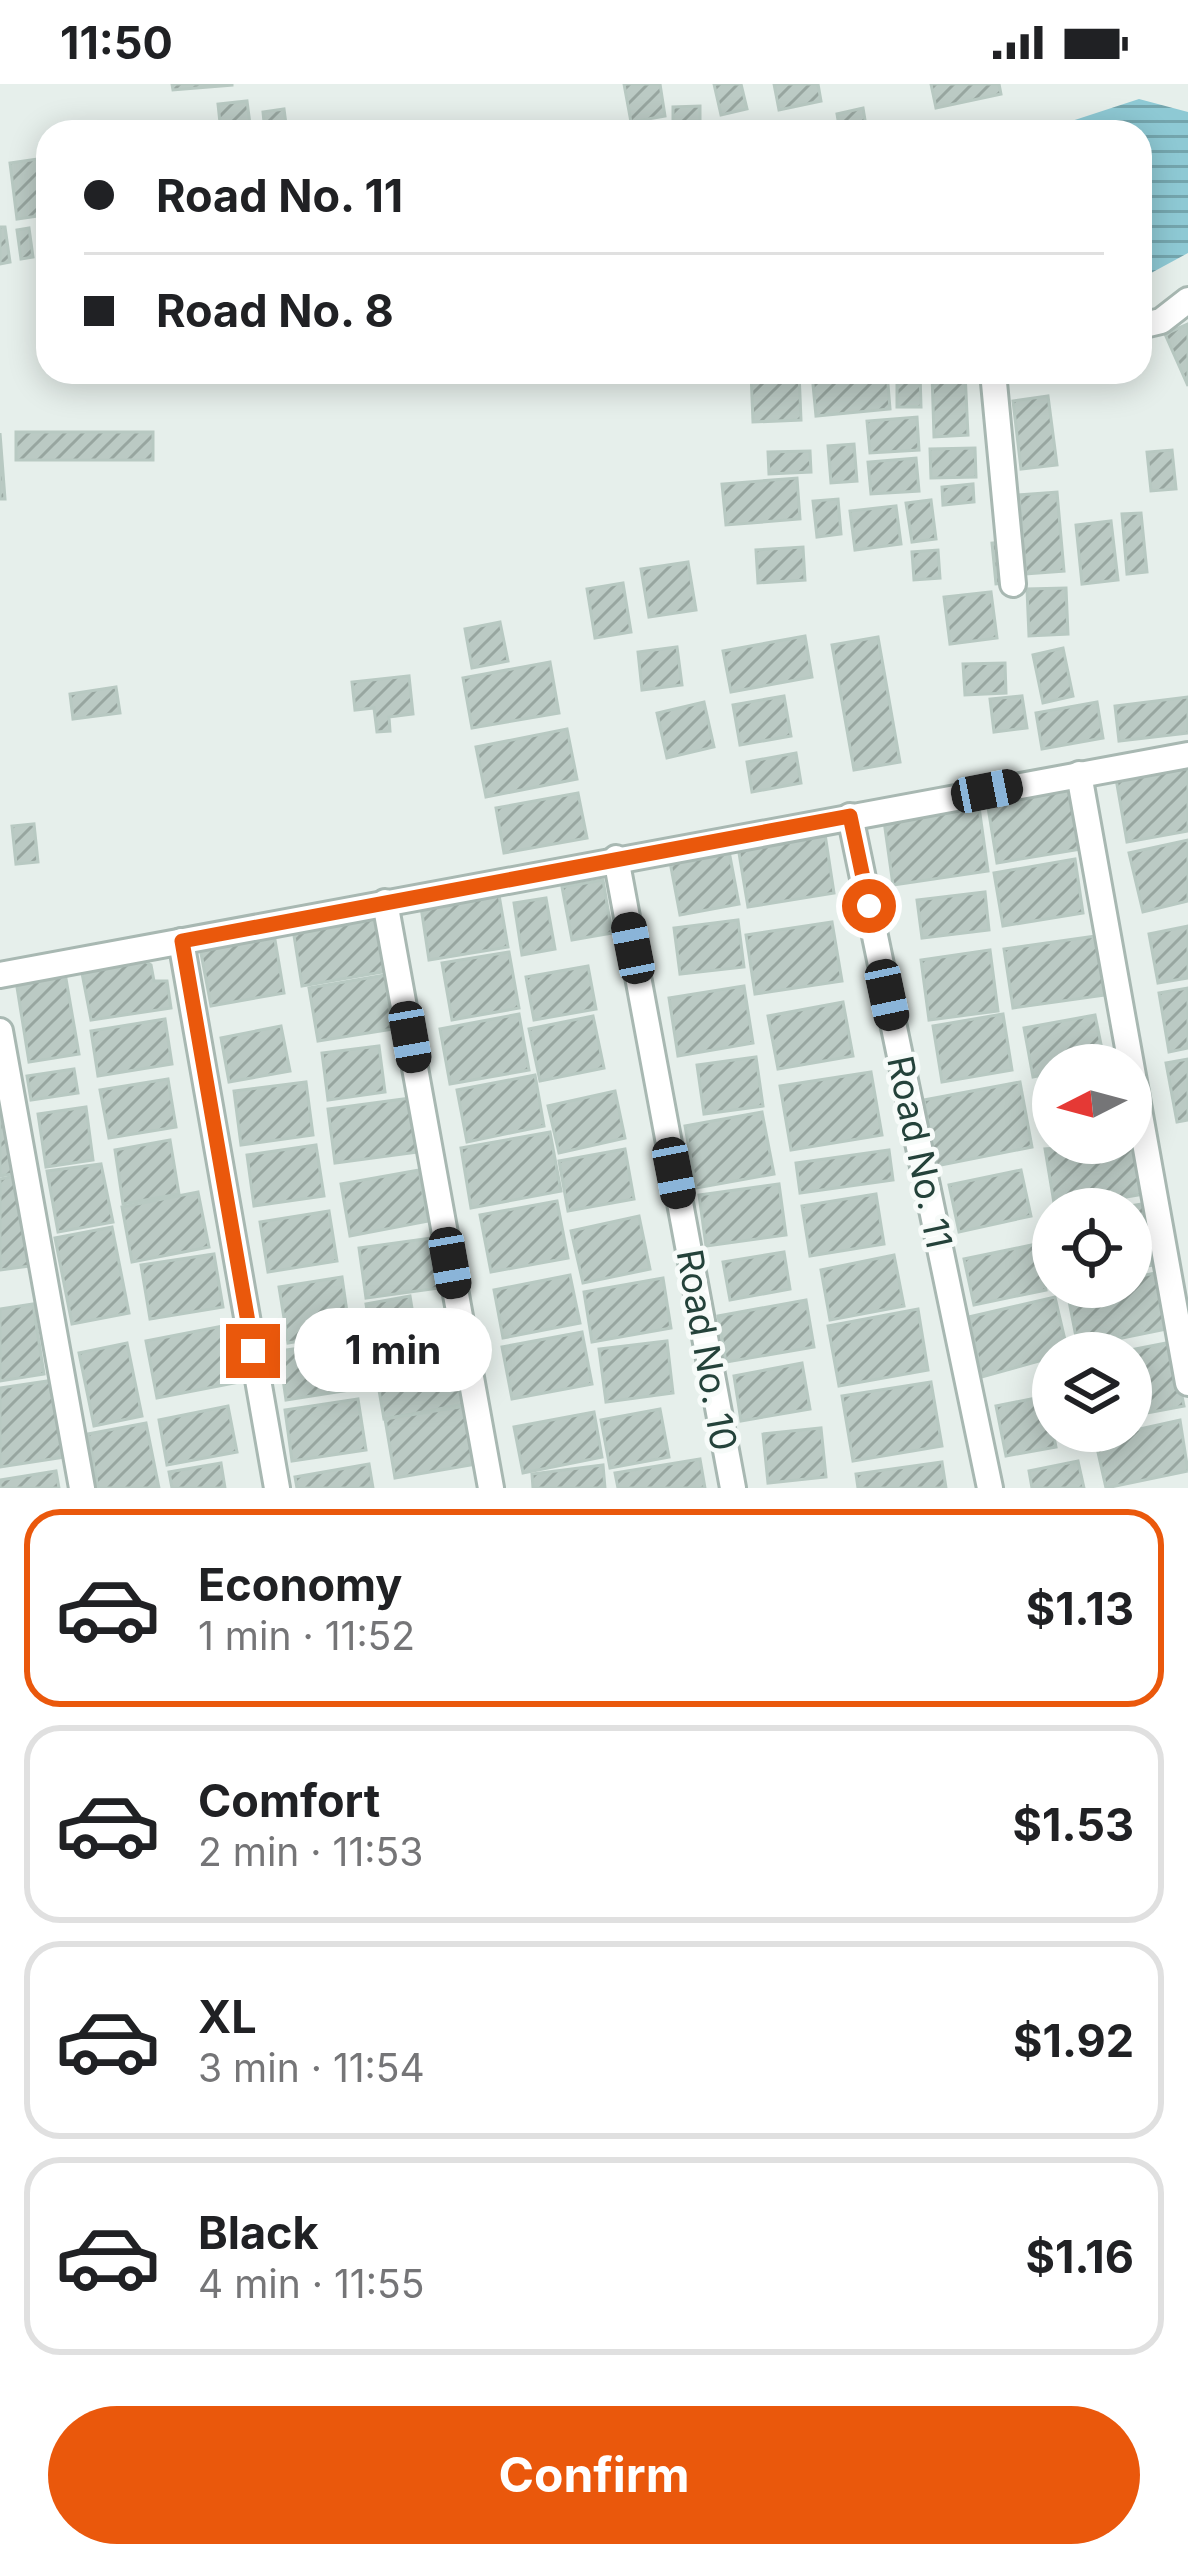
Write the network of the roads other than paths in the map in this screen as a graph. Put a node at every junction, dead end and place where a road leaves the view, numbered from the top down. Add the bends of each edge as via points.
1 (1188, 300) edge
2 (1152, 323) edge
3 (994, 384) edge
4 (1012, 584) dead end
5 (1188, 754) edge
6 (1079, 774) junction
7 (850, 816) junction
8 (616, 858) junction
9 (385, 902) junction
10 (182, 941) junction
11 (0, 976) edge
12 (0, 1030) edge
13 (1188, 1383) edge
14 (82, 1488) edge
15 (277, 1488) edge
16 (491, 1488) edge
17 (733, 1488) edge
18 (990, 1488) edge

1 - 2 street
3 - 4 street
5 - 6 street
6 - 7 street
6 - 13 street
7 - 8 street
7 - 18 street, Road No. 11
8 - 9 street
8 - 17 street, Road No. 10
9 - 10 street
9 - 16 street
10 - 11 street
10 - 15 street
12 - 14 street

